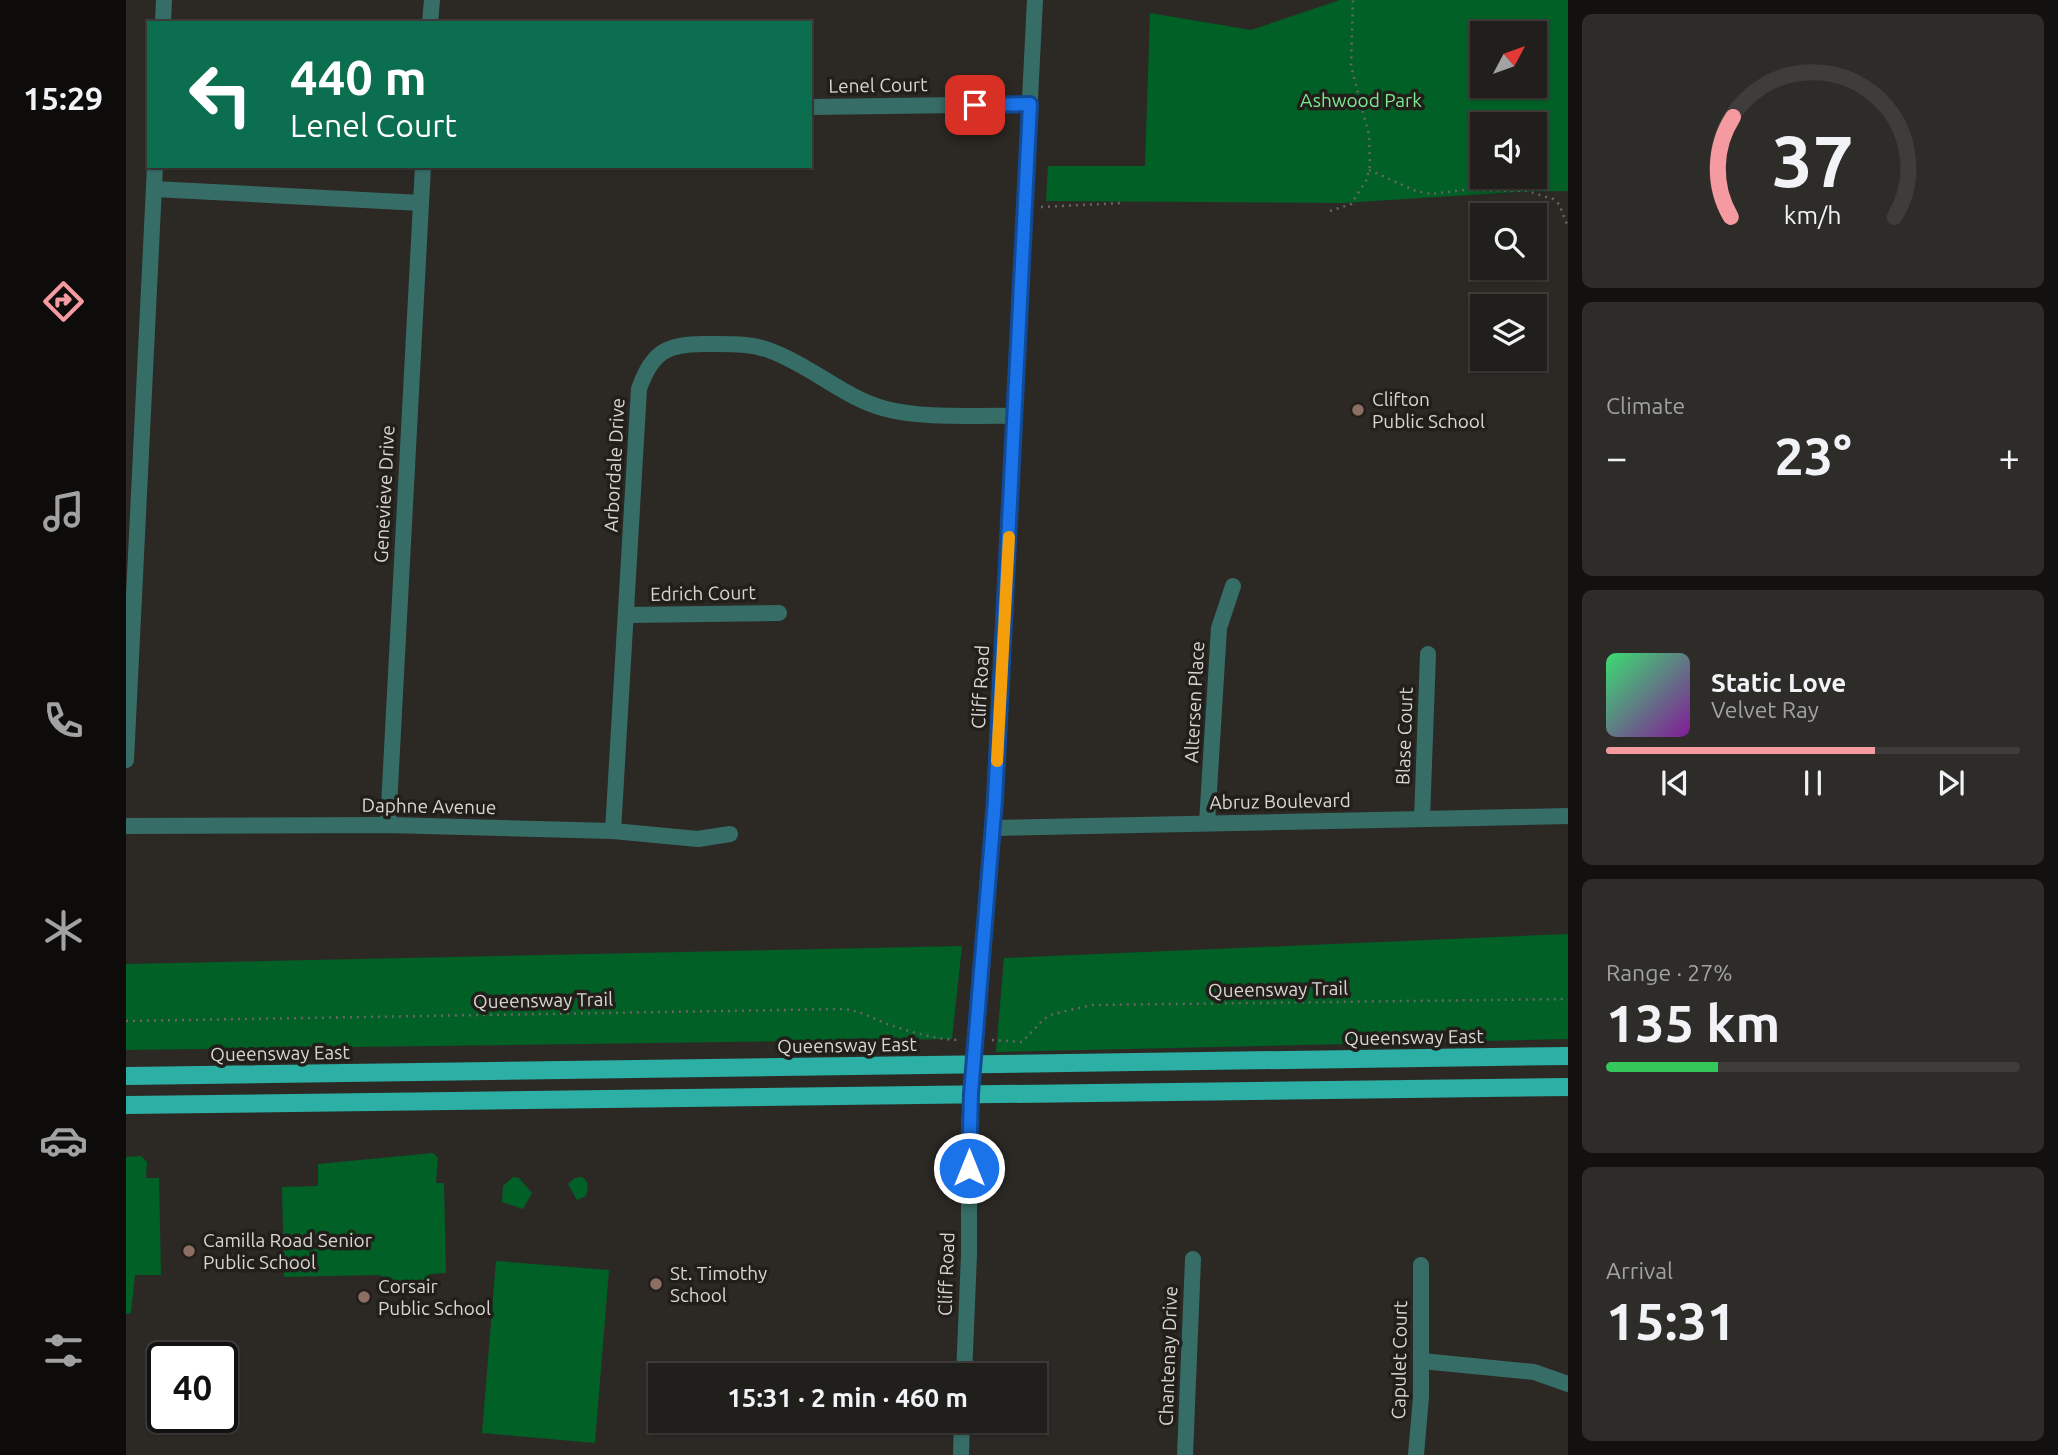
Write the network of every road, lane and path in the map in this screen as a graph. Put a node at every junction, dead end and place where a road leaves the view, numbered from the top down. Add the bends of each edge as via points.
1 (164, 0) edge
2 (432, 0) edge
3 (1035, 0) edge
4 (1353, 0) edge
5 (163, 21) edge
6 (430, 21) edge
7 (1030, 104) junction
8 (812, 107) edge
9 (155, 168) edge
10 (423, 168) edge
11 (1369, 170) junction
12 (154, 189) junction
13 (421, 203) junction
14 (1122, 203) dead end
15 (1024, 207) junction
16 (1330, 211) dead end
17 (1568, 227) edge
18 (1015, 416) junction
19 (1233, 586) dead end
20 (779, 614) dead end
21 (627, 615) junction
22 (1428, 654) dead end
23 (126, 760) edge
24 (1568, 816) edge
25 (1422, 819) junction
26 (1208, 823) junction
27 (388, 825) junction
28 (126, 826) edge
29 (993, 828) junction
30 (614, 831) junction
31 (730, 834) dead end
32 (1568, 999) edge
33 (126, 1021) edge
34 (955, 1040) dead end
35 (1001, 1040) dead end
36 (1568, 1056) edge
37 (973, 1064) junction
38 (126, 1076) edge
39 (1568, 1087) edge
40 (971, 1094) junction
41 (126, 1105) edge
42 (1193, 1259) dead end
43 (1421, 1265) dead end
44 (1422, 1361) junction
45 (965, 1363) edge
46 (1568, 1384) edge
47 (962, 1433) edge
48 (961, 1455) edge
49 (1185, 1455) edge
50 (1416, 1455) edge

1 - 5 street
2 - 6 street
3 - 7 street, Cliff Road
4 - 11 path via 1351,66 1369,135
7 - 8 street, Lenel Court
7 - 15 street, Cliff Road
9 - 12 street
10 - 13 street, Genevieve Drive
11 - 16 path via 1351,204
11 - 17 path via 1432,194 1527,191 1559,204
12 - 13 street
12 - 23 street
13 - 27 street, Genevieve Drive
14 - 15 path
15 - 18 street, Cliff Road
18 - 21 street, Arbordale Drive via 886,409 770,350 748,344 669,349 646,368 639,389
18 - 29 street, Cliff Road
19 - 26 street, Altersen Place via 1219,628
20 - 21 street, Edrich Court
21 - 30 street, Arbordale Drive
22 - 25 street, Blase Court
24 - 25 street, Abruz Boulevard
25 - 26 street, Abruz Boulevard
26 - 29 street, Abruz Boulevard
27 - 28 street, Daphne Avenue
27 - 30 street, Daphne Avenue
29 - 37 street, Cliff Road
30 - 31 street, Daphne Avenue via 698,839
32 - 35 path, Queensway Trail via 1092,1005 1053,1014 1022,1042
33 - 34 path, Queensway Trail via 842,1009
36 - 37 main road, Queensway East
37 - 38 main road, Queensway East
37 - 40 street, Cliff Road
39 - 40 main road
40 - 41 main road
40 - 45 street, Cliff Road
42 - 49 street, Chantenay Drive
43 - 44 street, Capulet Court
44 - 46 street via 1534,1372
44 - 50 street, Capulet Court
47 - 48 street

